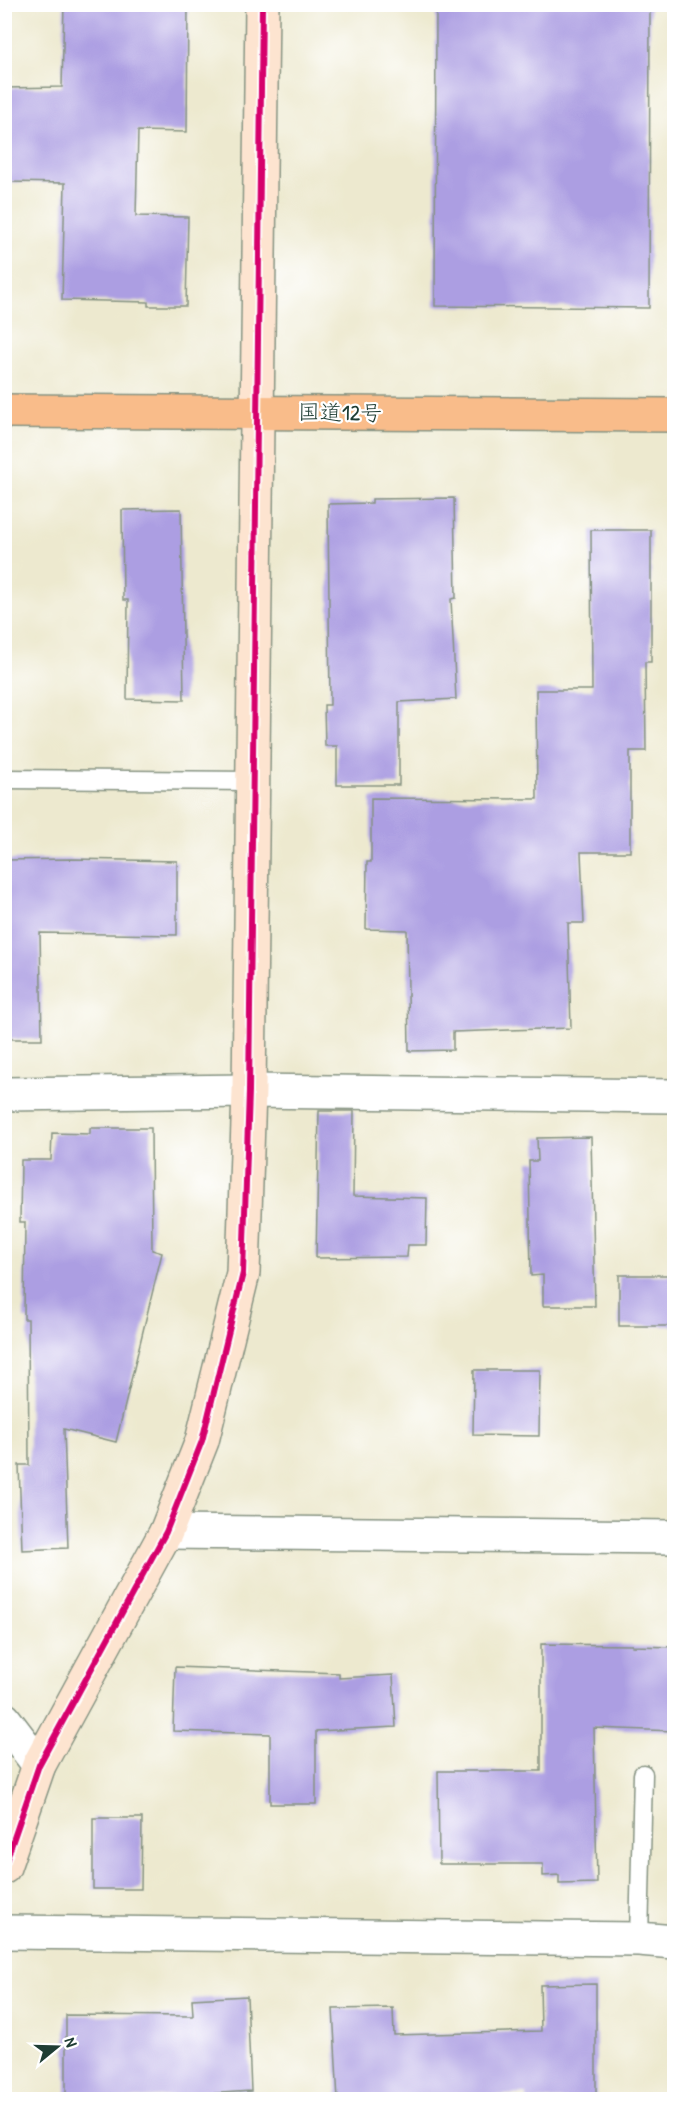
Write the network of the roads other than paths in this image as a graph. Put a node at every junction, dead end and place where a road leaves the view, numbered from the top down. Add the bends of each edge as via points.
1 (262, 4) edge
2 (4, 411) edge
3 (258, 412) junction
4 (675, 415) edge
5 (4, 779) edge
6 (253, 781) junction
7 (249, 1091) junction
8 (4, 1095) edge
9 (675, 1096) edge
10 (166, 1532) junction
11 (675, 1537) edge
12 (4, 1719) edge
13 (39, 1765) junction
14 (643, 1774) dead end
15 (4, 1867) edge
16 (4, 1932) edge
17 (639, 1940) junction
18 (675, 1942) edge

1 - 3 street
2 - 3 highway, 国道12号
3 - 4 highway, 国道12号
3 - 6 street
5 - 6 lane
6 - 7 street
7 - 8 street
7 - 9 street
7 - 10 street via 243,1273 202,1441
10 - 11 street
10 - 13 street
12 - 13 street
13 - 15 street
14 - 17 lane
16 - 17 street
17 - 18 street

